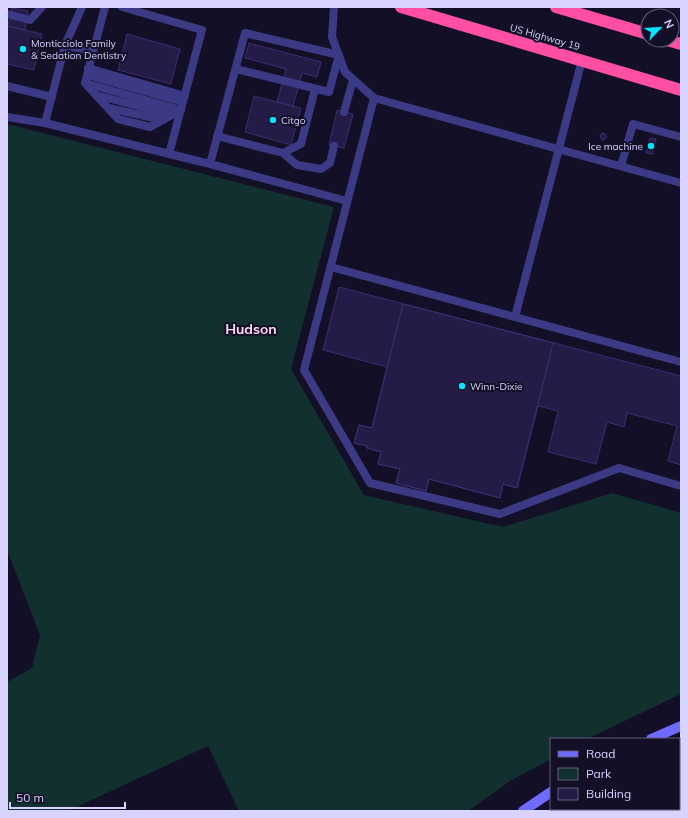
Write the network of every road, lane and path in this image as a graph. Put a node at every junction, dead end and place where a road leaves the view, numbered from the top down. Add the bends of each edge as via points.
1 (42, 7) edge
2 (82, 7) edge
3 (105, 7) edge
4 (122, 7) edge
5 (334, 7) edge
6 (401, 7) edge
7 (556, 7) edge
8 (575, 10) edge
9 (7, 14) edge
10 (640, 31) edge
11 (65, 45) junction
12 (93, 52) junction
13 (339, 55) junction
14 (582, 60) junction
15 (236, 69) junction
16 (87, 76) junction
17 (354, 80) junction
18 (7, 86) edge
19 (315, 89) junction
20 (681, 90) edge
21 (96, 95) junction
22 (52, 97) junction
23 (374, 98) junction
24 (183, 103) junction
25 (344, 112) dead end
26 (173, 115) junction
27 (7, 117) edge
28 (45, 123) junction
29 (218, 136) junction
30 (681, 137) edge
31 (334, 146) dead end
32 (559, 149) junction
33 (283, 153) junction
34 (169, 154) junction
35 (210, 164) junction
36 (621, 166) junction
37 (681, 183) edge
38 (347, 201) junction
39 (331, 267) junction
40 (515, 317) junction
41 (681, 362) edge
42 (681, 486) edge
43 (681, 726) edge
44 (653, 738) edge
45 (550, 793) edge
46 (522, 811) edge

1 - 9 lane via 30,20
2 - 11 lane
3 - 12 lane
4 - 24 lane via 202,30
5 - 13 lane via 332,37
6 - 14 highway, US Highway 19
7 - 8 highway
8 - 10 highway
11 - 12 lane
11 - 22 lane
12 - 16 lane
13 - 15 lane via 245,33
13 - 17 lane via 345,72
13 - 19 lane via 330,92
14 - 20 highway, US Highway 19
14 - 32 lane
15 - 19 lane
15 - 29 lane
16 - 21 lane
16 - 24 lane
16 - 24 lane
17 - 23 lane
17 - 25 lane
18 - 22 lane
19 - 33 lane via 301,144
21 - 26 lane
21 - 26 lane via 118,119 150,127
22 - 28 lane
23 - 32 lane
23 - 38 lane
24 - 26 lane
24 - 34 lane
27 - 28 lane
28 - 34 lane
29 - 33 lane
29 - 35 lane
30 - 36 lane via 633,124
31 - 33 lane via 330,163 321,169 297,165
32 - 36 lane
32 - 40 lane
34 - 35 lane
35 - 38 lane
36 - 37 lane
38 - 39 lane
39 - 40 lane
39 - 42 lane via 304,370 370,483 500,514 618,468
40 - 41 lane
43 - 44 street
45 - 46 street

